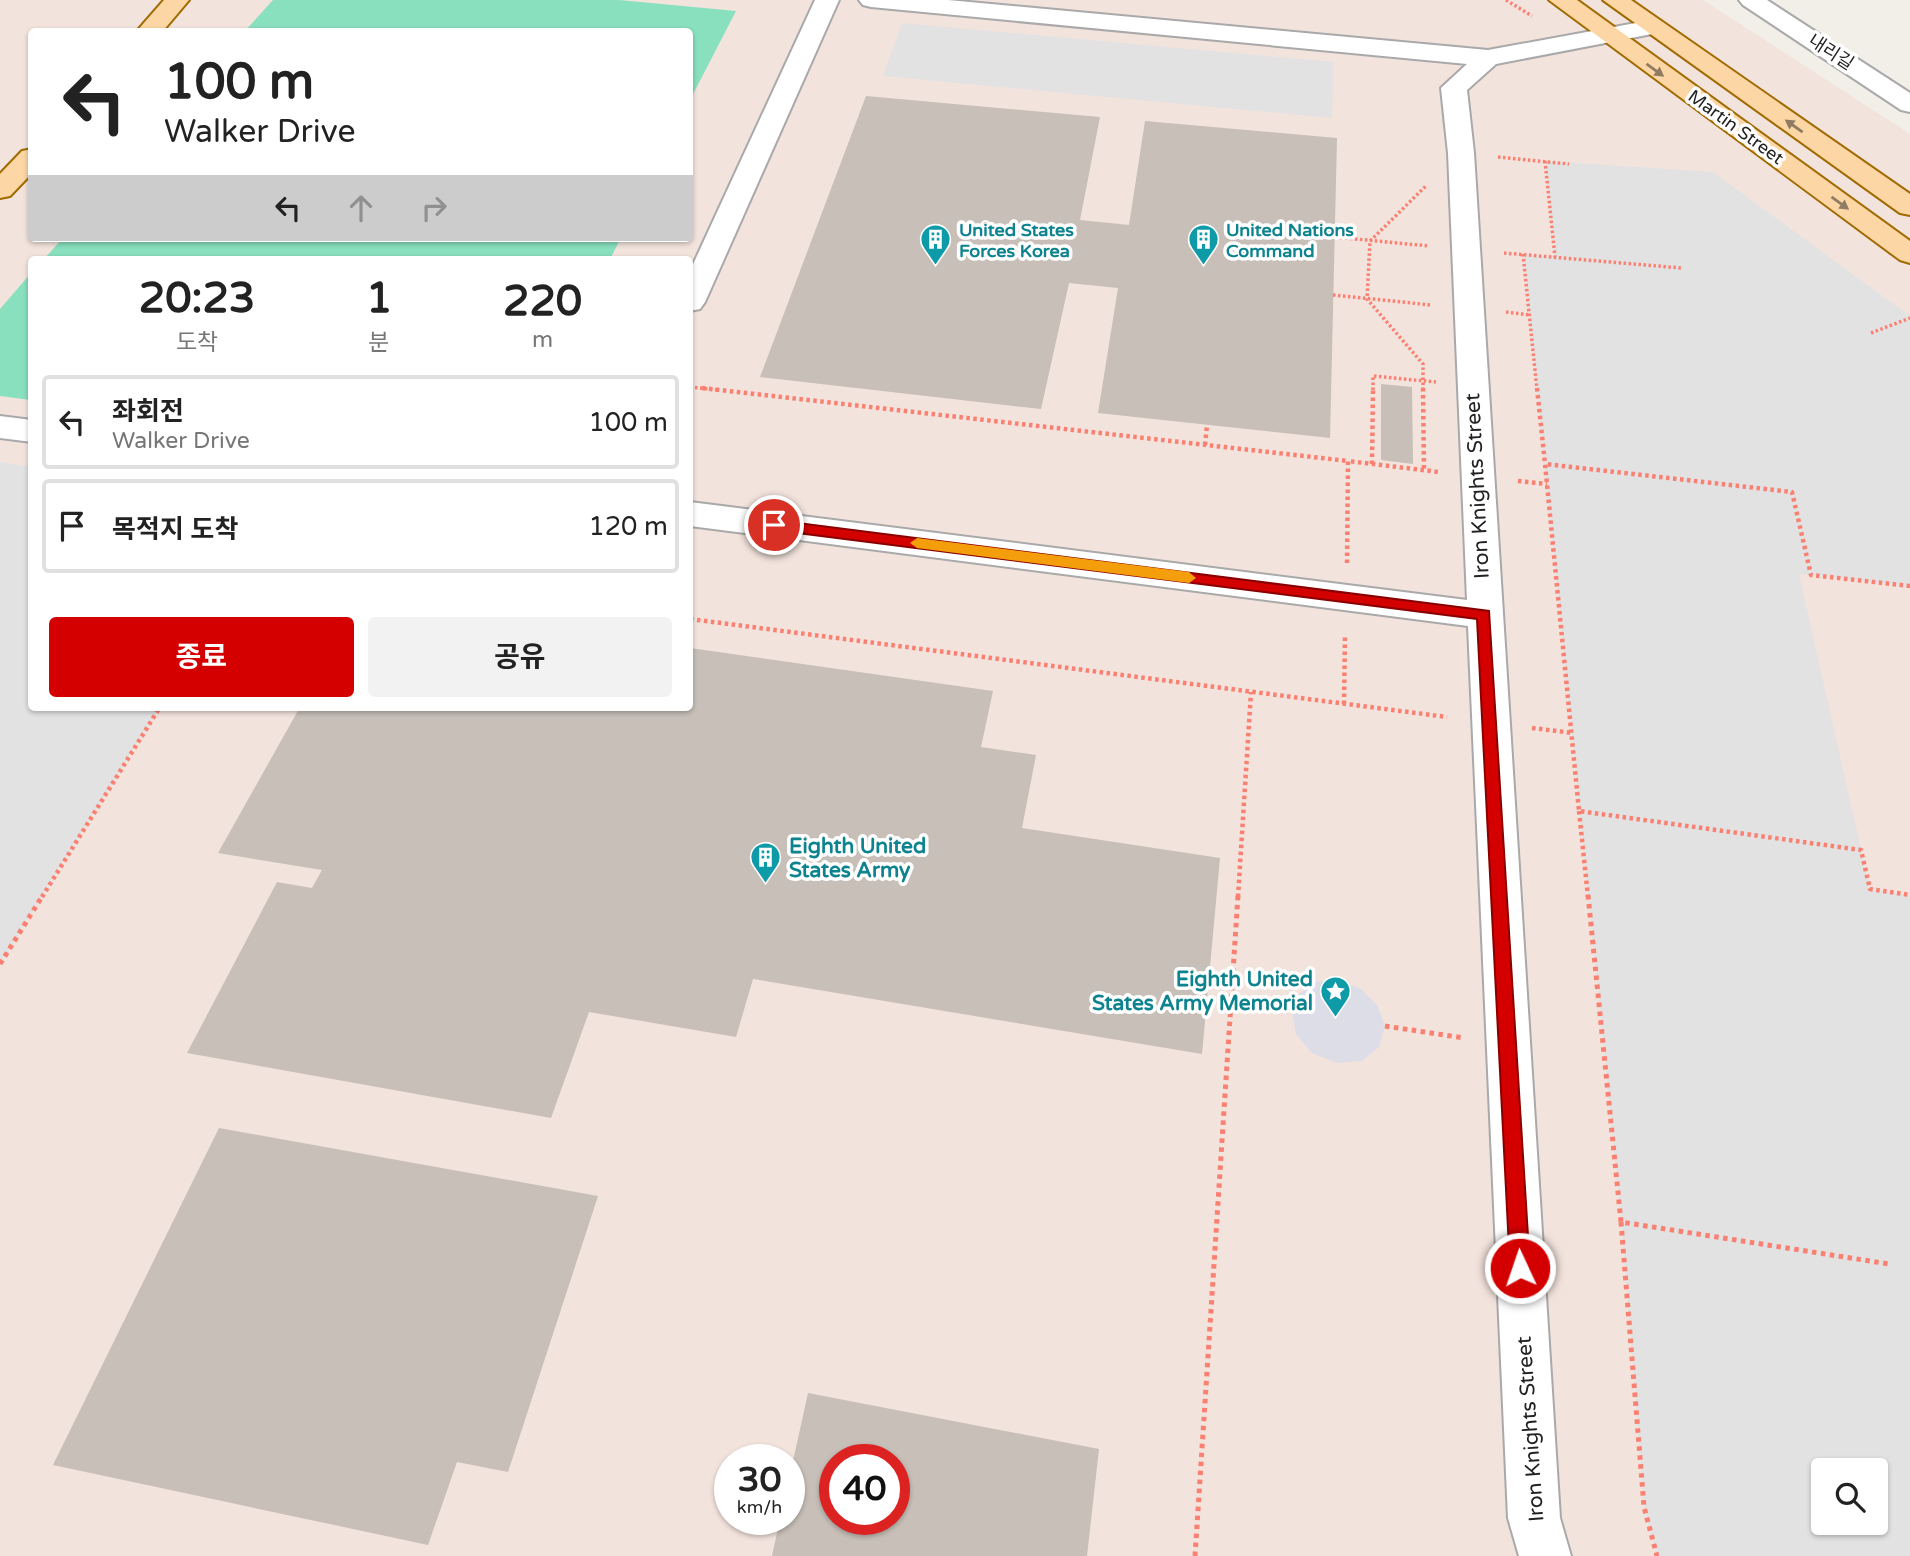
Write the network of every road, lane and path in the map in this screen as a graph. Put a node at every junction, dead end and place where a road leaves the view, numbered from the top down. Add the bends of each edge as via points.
1 (177, 0) edge
2 (827, 0) edge
3 (872, 0) edge
4 (1561, 0) edge
5 (1615, 0) edge
6 (1751, 0) edge
7 (1652, 27) junction
8 (152, 28) edge
9 (1607, 34) junction
10 (1488, 58) junction
11 (1910, 104) edge
12 (28, 161) edge
13 (1545, 161) dead end
14 (0, 190) edge
15 (1910, 207) edge
16 (1335, 237) dead end
17 (1464, 249) junction
18 (1523, 254) junction
19 (1910, 254) edge
20 (1555, 257) junction
21 (1681, 268) dead end
22 (693, 295) edge
23 (1910, 318) edge
24 (1871, 332) dead end
25 (1471, 386) junction
26 (693, 387) edge
27 (1207, 425) dead end
28 (0, 427) edge
29 (28, 430) edge
30 (1205, 444) junction
31 (1348, 461) junction
32 (1372, 464) junction
33 (1545, 464) junction
34 (1476, 476) junction
35 (1547, 484) junction
36 (693, 514) edge
37 (1910, 586) edge
38 (1346, 597) junction
39 (1484, 615) junction
40 (693, 619) edge
41 (1251, 692) junction
42 (1344, 704) junction
43 (158, 711) edge
44 (1490, 723) junction
45 (1573, 733) junction
46 (1579, 811) junction
47 (1910, 895) edge
48 (0, 964) edge
49 (1230, 1003) junction
50 (1292, 1012) dead end
51 (1385, 1026) dead end
52 (1508, 1045) junction
53 (1621, 1222) junction
54 (1889, 1265) dead end
55 (1195, 1556) edge
56 (1545, 1556) edge
57 (1657, 1556) edge

1 - 8 main road
2 - 22 street
3 - 10 street
4 - 9 main road, Martin Street
5 - 7 main road, Martin Street
6 - 11 street, 내리길
7 - 9 street
15 -> 7 main road, Martin Street
9 - 10 street
9 -> 19 main road, Martin Street
10 - 17 street, Iron Knights Street via 1454,88
12 - 14 main road
13 - 20 path
16 - 17 path
17 - 18 path
17 - 25 street, Iron Knights Street
18 - 20 path
18 - 33 path
20 - 21 path
23 - 24 path
25 - 32 path via 1373,376
25 - 34 street, Iron Knights Street
26 - 30 path
27 - 30 path
28 - 29 street
30 - 31 path
31 - 32 path
31 - 38 path
32 - 34 path
33 - 35 path
33 - 37 path via 1792,492 1811,575
34 - 35 path
34 - 39 street, Iron Knights Street
35 - 45 path
36 - 38 street
38 - 39 street
38 - 42 path
39 - 44 street, Iron Knights Street
40 - 41 path
41 - 42 path
41 - 49 path
42 - 44 path
43 - 48 path
44 - 45 path
44 - 52 street, Iron Knights Street
45 - 46 path
46 - 47 path via 1861,850 1870,889
46 - 53 path
49 - 50 path
49 - 55 path
51 - 52 path
52 - 56 street, Iron Knights Street via 1534,1518
53 - 54 path
53 - 57 path via 1644,1507

